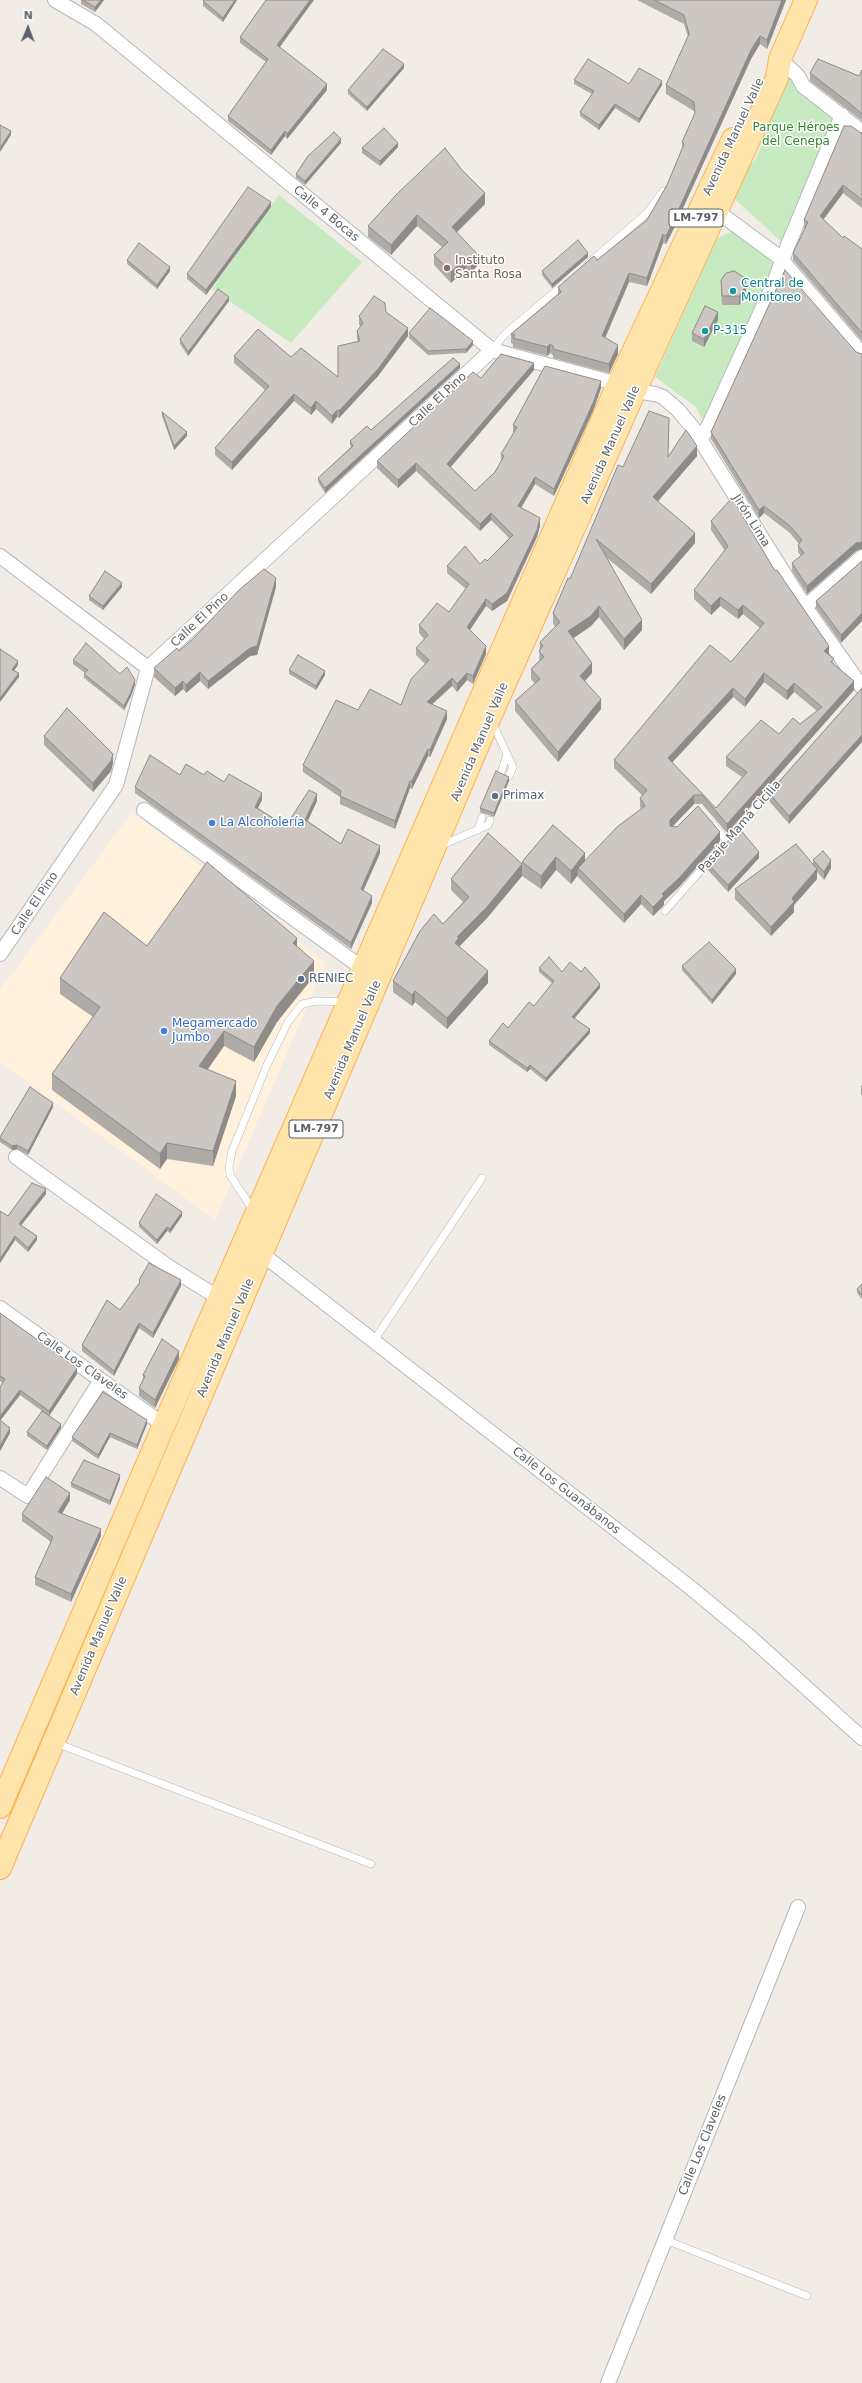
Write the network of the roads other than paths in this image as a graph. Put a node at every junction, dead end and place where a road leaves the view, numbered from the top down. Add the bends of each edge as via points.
1 (55, 0) edge
2 (806, 0) edge
3 (780, 59) junction
4 (842, 115) junction
5 (862, 132) edge
6 (663, 191) edge
7 (710, 206) junction
8 (782, 261) junction
9 (582, 269) edge
10 (570, 279) edge
11 (492, 350) junction
12 (862, 354) edge
13 (626, 388) junction
14 (700, 439) junction
15 (0, 556) edge
16 (862, 557) edge
17 (805, 607) junction
18 (148, 668) junction
19 (860, 690) edge
20 (490, 717) junction
21 (507, 754) junction
22 (501, 773) edge
23 (509, 776) edge
24 (779, 782) edge
25 (144, 810) dead end
26 (482, 817) dead end
27 (708, 818) edge
28 (490, 820) dead end
29 (478, 830) junction
30 (727, 841) junction
31 (435, 848) junction
32 (665, 911) dead end
33 (0, 954) edge
34 (370, 974) junction
35 (347, 1002) junction
36 (16, 1157) dead end
37 (482, 1178) dead end
38 (256, 1214) junction
39 (262, 1254) junction
40 (219, 1298) junction
41 (0, 1308) edge
42 (373, 1342) junction
43 (101, 1380) junction
44 (164, 1425) junction
45 (0, 1478) edge
46 (862, 1738) edge
47 (54, 1742) junction
48 (0, 1807) edge
49 (371, 1864) dead end
50 (0, 1868) edge
51 (798, 1907) dead end
52 (666, 2240) junction
53 (807, 2296) dead end
54 (608, 2383) edge

1 - 11 street, Calle 4 Bocas via 96,24
2 - 3 main road, LM-797
3 - 4 street via 798,76 804,86
3 - 7 main road, Avenida Manuel Valle / LM-797 via 778,78
4 - 5 street
4 - 8 street
6 - 9 lane via 647,213
7 - 8 street
7 - 13 main road, Avenida Manuel Valle / LM-797
8 - 12 street
8 - 14 street via 768,297 709,425
10 - 11 lane via 505,334
11 - 13 street, Calle 4 Bocas
11 - 18 street, Calle El Pino
13 - 14 street, Jirón Lima via 663,397 678,410
13 - 20 main road, Avenida Manuel Valle / LM-797
13 - 34 main road, Avenida Manuel Valle / LM-797
14 - 17 street, Jirón Lima
15 - 18 street
16 - 17 street
17 - 19 street, Jirón Lima
18 - 33 street, Calle El Pino via 116,785
20 - 21 lane
20 - 31 main road, Avenida Manuel Valle / LM-797
21 - 22 lane
21 - 23 lane via 513,767
24 - 30 lane, Pasaje Mamá Cicilia
25 - 34 street
26 - 29 lane
27 - 30 lane
28 - 29 lane via 488,825
29 - 31 lane
30 - 32 lane, Pasaje Mamá Cicilia
31 - 34 main road, Avenida Manuel Valle / LM-797
34 - 35 main road, Avenida Manuel Valle / LM-797
34 - 39 main road, Avenida Manuel Valle / LM-797
35 - 38 main road, Avenida Manuel Valle / LM-797
35 - 38 lane via 317,1001 302,1004 288,1022 261,1079 232,1151 229,1168 230,1176
36 - 40 street via 169,1267
37 - 42 lane
38 - 40 main road, Avenida Manuel Valle / LM-797
39 - 42 street, Calle Los Guanábanos
39 - 47 main road, Avenida Manuel Valle / LM-797
40 - 44 main road, Avenida Manuel Valle / LM-797
41 - 43 street, Calle Los Claveles
42 - 46 street, Calle Los Guanábanos via 691,1588 750,1637
43 - 44 street, Calle Los Claveles
43 - 45 street via 28,1496
44 - 48 main road, Avenida Manuel Valle / LM-797
47 - 49 lane
47 - 50 main road, Avenida Manuel Valle / LM-797
51 - 52 street, Calle Los Claveles
52 - 53 lane
52 - 54 street, Calle Los Claveles

